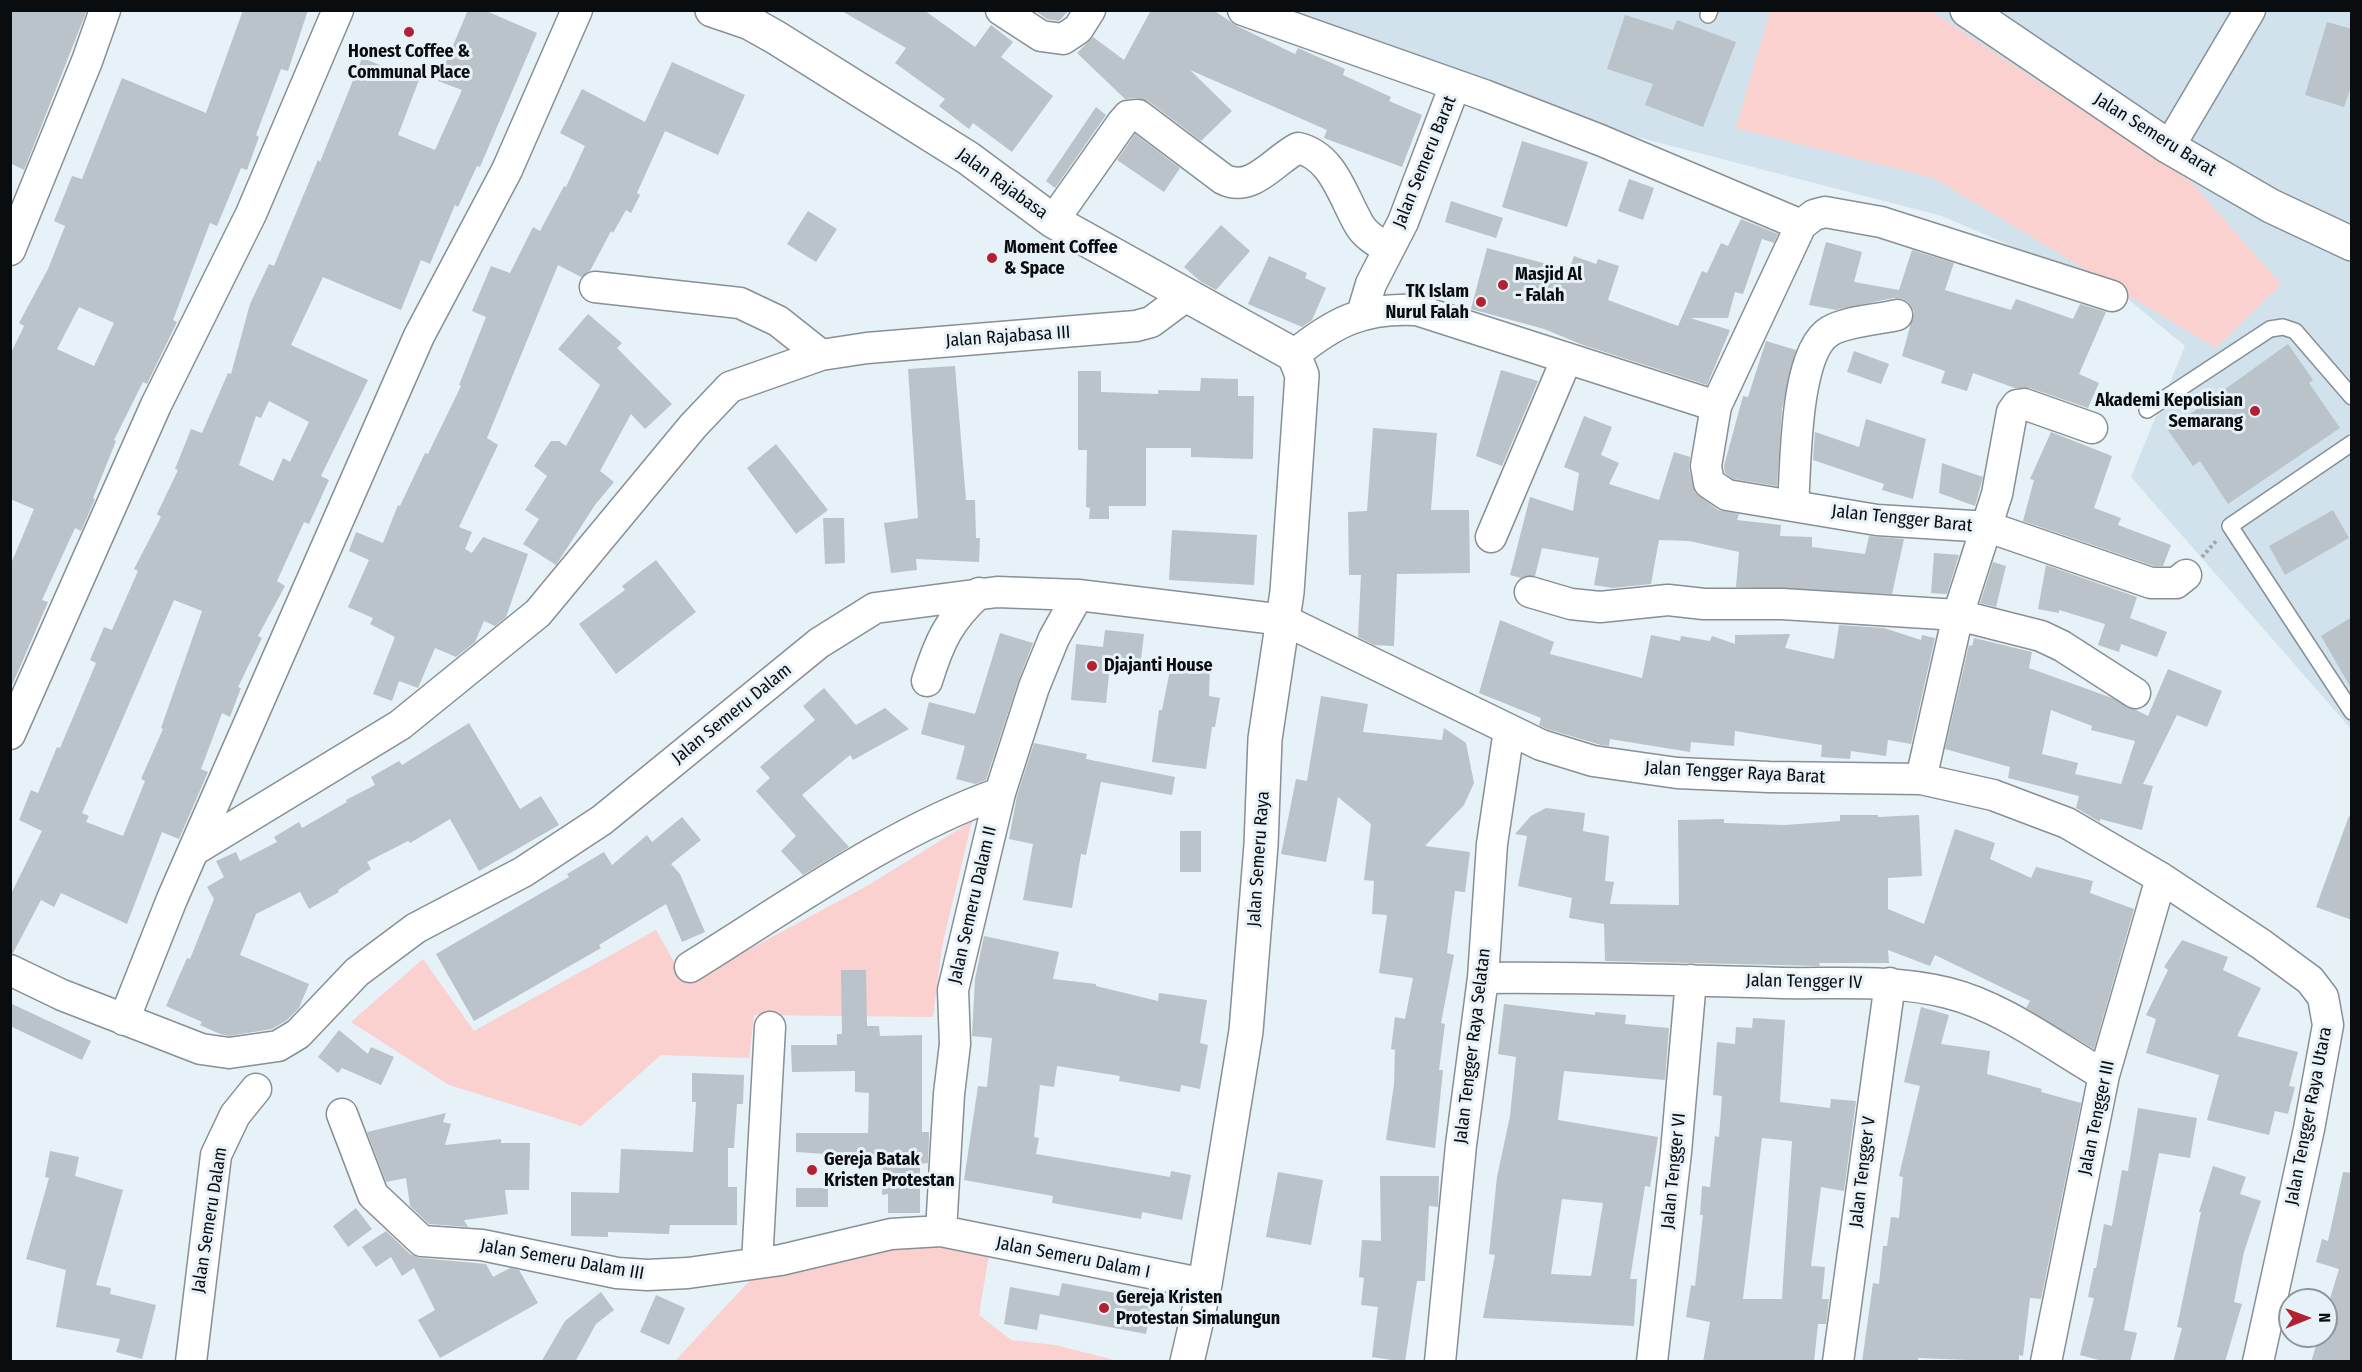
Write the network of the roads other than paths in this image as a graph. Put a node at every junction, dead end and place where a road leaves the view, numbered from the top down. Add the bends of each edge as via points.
1 (105, 10) edge
2 (338, 10) edge
3 (577, 10) edge
4 (712, 10) edge
5 (1001, 10) edge
6 (1090, 10) edge
7 (1243, 10) edge
8 (1967, 10) edge
9 (2250, 10) edge
10 (1455, 85) junction
11 (2169, 147) junction
12 (1053, 221) junction
13 (1801, 225) junction
14 (2352, 244) edge
15 (1388, 249) junction
16 (10, 250) edge
17 (595, 287) dead end
18 (1186, 296) junction
19 (2112, 296) dead end
20 (1362, 314) junction
21 (1897, 315) dead end
22 (821, 355) junction
23 (1294, 355) junction
24 (1567, 358) junction
25 (2352, 397) edge
26 (1716, 406) junction
27 (2147, 410) dead end
28 (2092, 428) dead end
29 (2352, 443) edge
30 (1793, 506) junction
31 (1988, 527) junction
32 (1491, 537) dead end
33 (2186, 576) road end
34 (1530, 592) dead end
35 (979, 593) junction
36 (1078, 595) junction
37 (1959, 615) junction
38 (1284, 620) junction
39 (927, 681) dead end
40 (2135, 693) dead end
41 (2352, 712) edge
42 (1509, 730) junction
43 (10, 734) edge
44 (1921, 779) junction
45 (1000, 794) junction
46 (193, 851) junction
47 (2161, 878) junction
48 (690, 967) dead end
49 (10, 970) edge
50 (1483, 978) junction
51 (1691, 980) junction
52 (1890, 983) junction
53 (124, 1020) junction
54 (770, 1027) dead end
55 (2104, 1075) junction
56 (256, 1089) dead end
57 (342, 1114) dead end
58 (941, 1231) junction
59 (757, 1263) junction
60 (1205, 1284) junction
61 (191, 1362) edge
62 (1187, 1362) edge
63 (1440, 1362) edge
64 (1652, 1362) edge
65 (1838, 1362) edge
66 (2046, 1362) edge
67 (2258, 1362) edge

1 - 16 street
2 - 43 street via 251,213 156,405
3 - 46 street via 507,170 419,336
4 - 12 street, Jalan Rajabasa via 750,23 785,44 968,158
5 - 6 street via 1041,36 1063,39 1078,29
7 - 10 street, Jalan Semeru Barat
8 - 11 street, Jalan Semeru Barat
9 - 11 street
10 - 13 street via 1600,140
10 - 15 street, Jalan Semeru Barat via 1403,222
11 - 14 street, Jalan Semeru Barat via 2271,206
12 - 15 street via 1122,123 1128,116 1138,114 1234,185 1247,183 1298,148 1311,151 1326,165 1361,228
12 - 18 street, Jalan Rajabasa
13 - 19 street via 1825,212 1881,222
13 - 26 street, Jalan Tengger Barat
15 - 20 street, Jalan Semeru Barat
17 - 22 street via 740,303 778,321
18 - 22 street, Jalan Rajabasa III via 1151,322 1136,327
18 - 23 street, Jalan Rajabasa
20 - 23 street via 1325,330
20 - 24 street via 1417,310
21 - 30 street via 1828,332 1814,349 1802,384
22 - 46 street, Jalan Rajabasa III via 730,387 693,426 538,614 399,725
23 - 38 street, Jalan Semeru Raya via 1302,375
24 - 26 street
24 - 32 street
25 - 27 lane via 2295,331 2283,327 2270,328
26 - 30 street, Jalan Tengger Barat via 1706,465 1709,483 1727,495
28 - 31 street via 2024,404 2017,405 2012,412
29 - 41 lane via 2230,526
30 - 31 street, Jalan Tengger Barat via 1877,520
31 - 33 street via 2151,583 2176,583
31 - 37 street, Jalan Tengger Barat
34 - 37 street via 1571,604 1600,607 1668,600
35 - 36 street, Jalan Semeru Dalam
35 - 39 street via 957,613 947,629
35 - 53 street, Jalan Semeru Dalam via 875,608 819,643 602,820 523,872 417,928 357,972 298,1034 278,1047 229,1053 201,1049
36 - 38 street, Jalan Semeru Dalam
36 - 45 street, Jalan Semeru Dalam II via 1054,638 1034,687
37 - 40 street via 2041,636
37 - 44 street, Jalan Tengger Barat
38 - 42 street, Jalan Tengger Raya Barat
38 - 60 street, Jalan Semeru Raya via 1265,739 1246,1031
42 - 44 street, Jalan Tengger Raya Barat via 1593,761 1677,773
42 - 50 street, Jalan Tengger Raya Selatan via 1492,844
44 - 47 street, Jalan Tengger Raya Barat via 1993,795 2067,823
45 - 48 street via 960,807 849,868
45 - 58 street, Jalan Semeru Dalam II via 953,990 954,1044
46 - 53 street
47 - 55 street, Jalan Tengger III
47 - 67 street, Jalan Tengger Raya Utara via 2310,980 2327,1007 2328,1025 2309,1129
49 - 53 street, Jalan Semeru Dalam
50 - 51 street, Jalan Tengger IV
50 - 63 street, Jalan Tengger Raya Selatan via 1461,1145
51 - 52 street, Jalan Tengger IV
51 - 64 street, Jalan Tengger VI
52 - 55 street, Jalan Tengger IV via 1950,993 1975,1003 2021,1025
52 - 65 street, Jalan Tengger V
54 - 59 street
55 - 66 street, Jalan Tengger III
56 - 61 street, Jalan Semeru Dalam via 230,1125 216,1155
57 - 59 street, Jalan Semeru Dalam III via 377,1201 422,1241 482,1245 617,1273 647,1275
58 - 59 street, Jalan Semeru Dalam III via 891,1234
58 - 60 street, Jalan Semeru Dalam I
60 - 62 street, Jalan Semeru Raya

